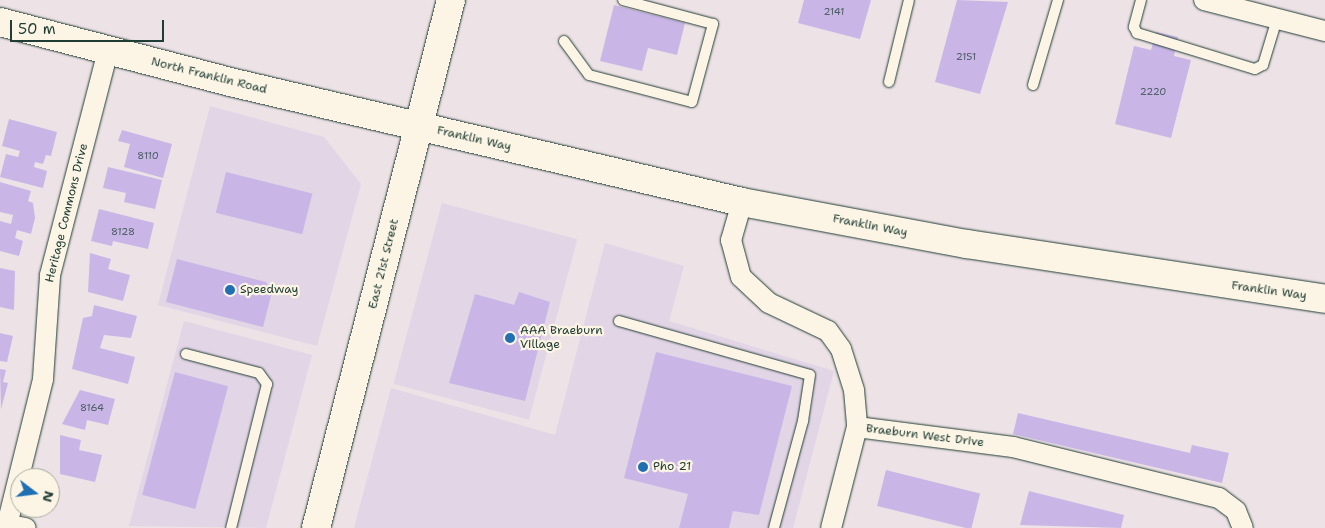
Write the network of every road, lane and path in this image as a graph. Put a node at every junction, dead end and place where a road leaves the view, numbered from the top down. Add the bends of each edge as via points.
1 (451, 0) edge
2 (623, 0) edge
3 (909, 0) edge
4 (1058, 0) edge
5 (1141, 0) edge
6 (1204, 0) edge
7 (1277, 19) junction
8 (0, 22) edge
9 (1325, 31) edge
10 (564, 41) dead end
11 (108, 50) junction
12 (889, 82) dead end
13 (1033, 85) dead end
14 (420, 126) junction
15 (742, 202) junction
16 (1325, 299) edge
17 (619, 321) dead end
18 (186, 354) dead end
19 (857, 427) junction
20 (1240, 519) edge
21 (11, 525) edge
22 (231, 528) edge
23 (316, 528) edge
24 (774, 528) edge
25 (831, 528) edge

1 - 14 main road, East 21st Street
2 - 10 lane via 713,24 692,102 589,75
3 - 12 lane
4 - 13 lane
5 - 7 lane via 1134,27 1137,33 1255,69 1264,66
6 - 7 street
7 - 9 street
8 - 11 main road, North Franklin Road
11 - 14 main road, North Franklin Road
11 - 21 street, Heritage Commons Drive via 50,275 43,379
14 - 15 main road, Franklin Way
14 - 23 main road, East 21st Street
15 - 16 main road, Franklin Way via 967,244
15 - 19 street, Braeburn West Drive via 730,240 741,276 762,298 820,326 834,338 854,390
17 - 24 lane via 810,375 803,421
18 - 22 lane via 259,373 267,384
19 - 20 street, Braeburn West Drive via 1013,447 1219,498
19 - 25 street

